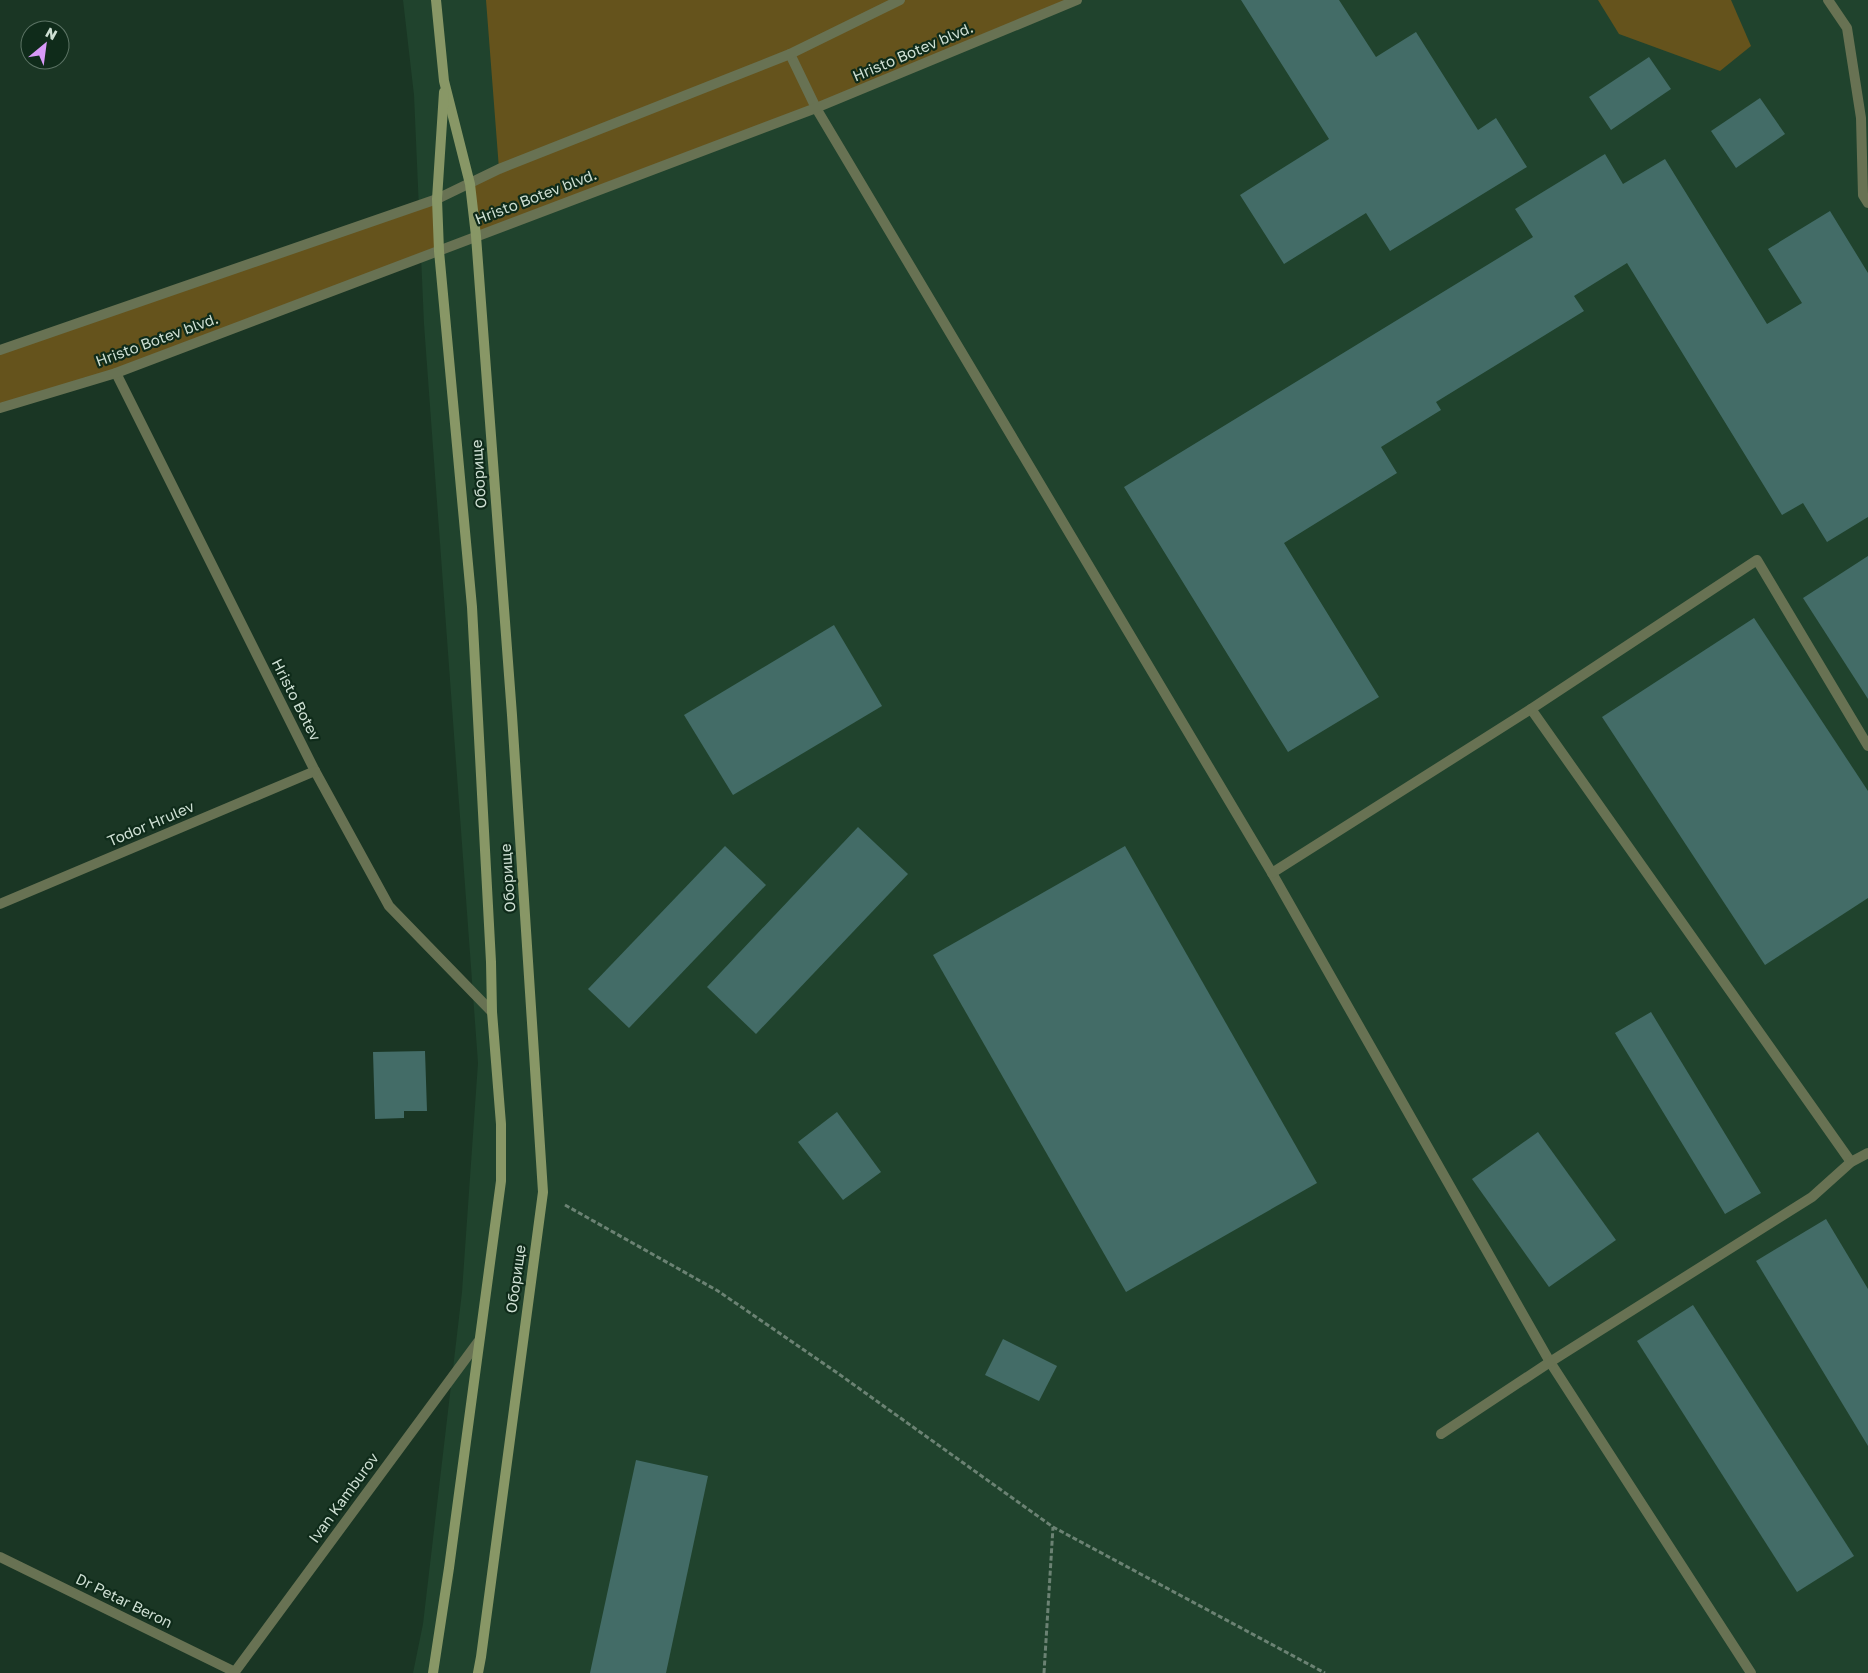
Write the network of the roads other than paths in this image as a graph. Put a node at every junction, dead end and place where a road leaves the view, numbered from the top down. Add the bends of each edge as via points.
1 (436, 0) edge
2 (900, 0) edge
3 (1077, 0) edge
4 (1828, 0) edge
5 (790, 54) junction
6 (444, 81) junction
7 (816, 108) junction
8 (1865, 164) edge
9 (470, 184) junction
10 (437, 199) junction
11 (1868, 203) edge
12 (476, 236) junction
13 (439, 251) junction
14 (0, 350) edge
15 (116, 373) junction
16 (0, 408) edge
17 (1531, 709) junction
18 (1868, 746) edge
19 (314, 771) junction
20 (1272, 873) junction
21 (0, 904) edge
22 (492, 1012) junction
23 (1868, 1153) edge
24 (1851, 1162) junction
25 (478, 1342) junction
26 (1550, 1362) junction
27 (1441, 1434) dead end
28 (0, 1557) edge
29 (234, 1672) edge
30 (433, 1673) edge
31 (478, 1673) edge
32 (1751, 1673) edge

1 - 6 main road, Оборище
2 - 5 street
3 - 7 street, Hristo Botev blvd.
4 - 8 street via 1847,28
5 - 7 street
5 - 9 street via 499,169
6 - 9 main road, Оборище
6 - 10 main road, Оборище
7 - 12 street, Hristo Botev blvd.
7 - 20 street
8 - 11 street via 1863,196
9 - 10 street
9 - 12 main road, Оборище
10 - 13 main road, Оборище
10 - 14 street
12 - 13 street, Hristo Botev blvd.
12 - 31 main road, Оборище via 543,1192
13 - 15 street, Hristo Botev blvd.
13 - 22 main road, Оборище via 472,606
15 - 16 street, Hristo Botev blvd.
15 - 19 street, Hristo Botev
17 - 18 street via 1757,560
17 - 20 street
17 - 24 street
19 - 21 street, Todor Hrulev
19 - 22 street, Hristo Botev via 389,906
20 - 26 street
22 - 25 main road, Оборище via 501,1124 501,1181
23 - 24 street
24 - 26 street via 1812,1198
25 - 29 street, Ivan Kamburov
25 - 30 main road, Оборище
26 - 27 street
26 - 32 street
28 - 29 street, Dr Petar Beron

